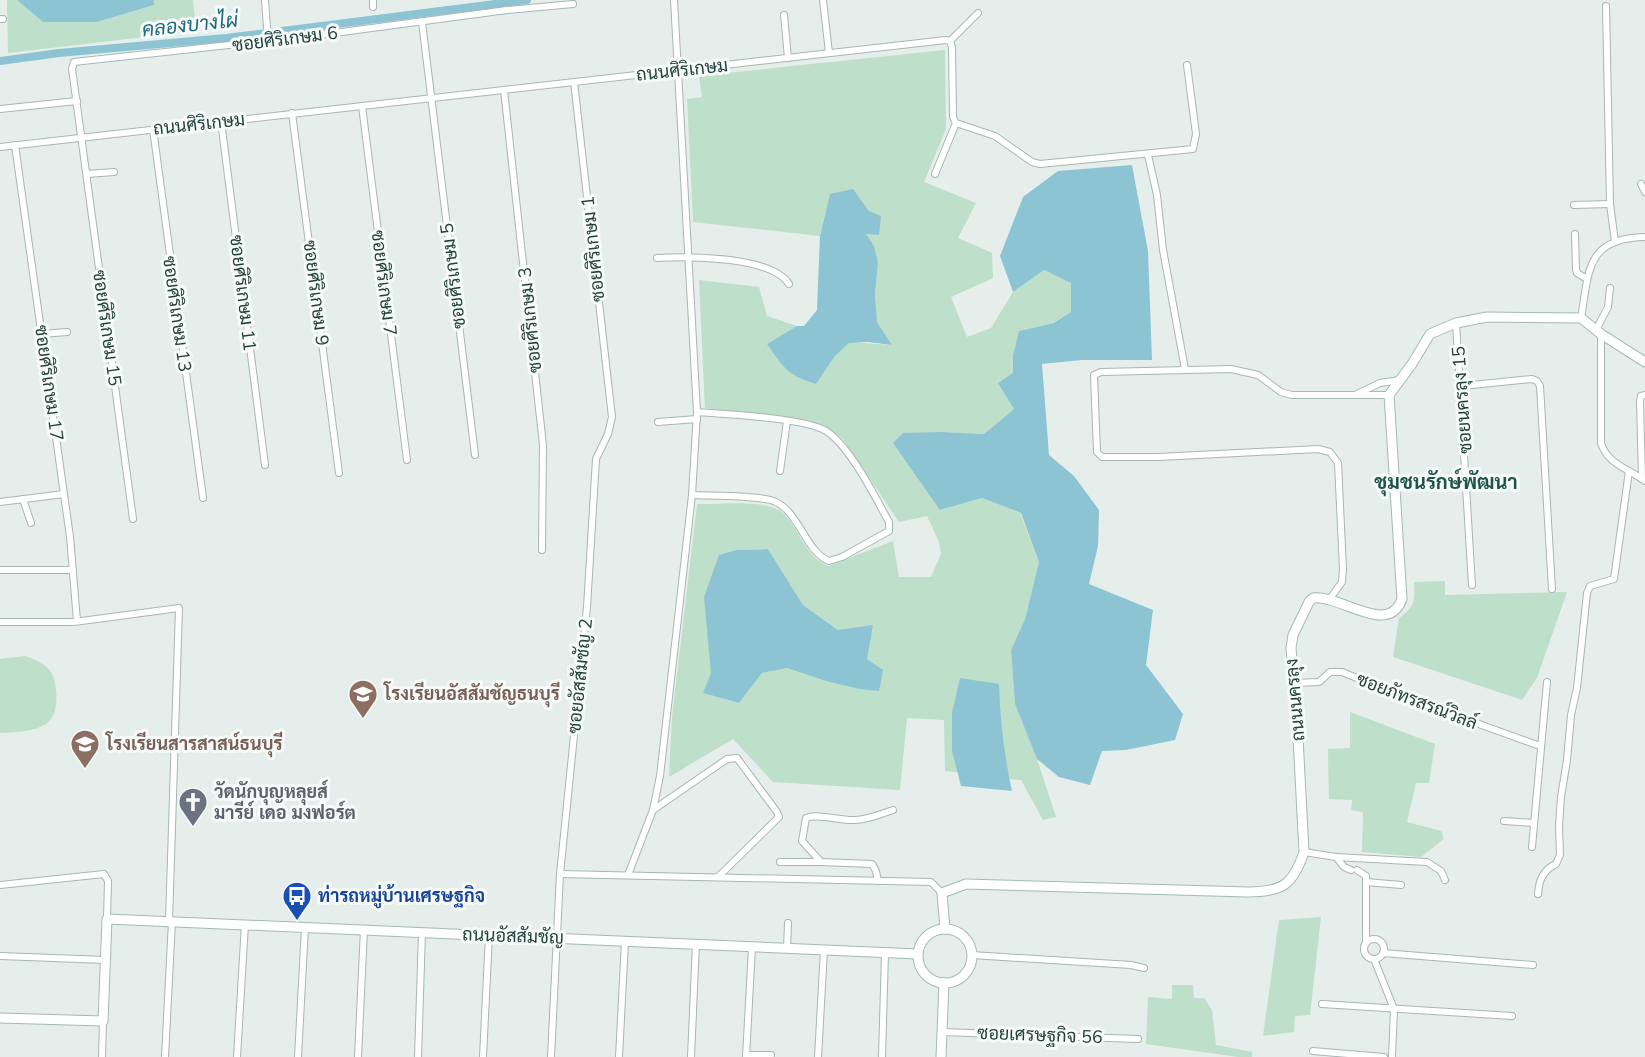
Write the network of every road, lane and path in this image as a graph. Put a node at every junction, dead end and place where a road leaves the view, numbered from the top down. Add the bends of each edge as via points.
1 (265, 0) edge
2 (674, 0) edge
3 (823, 0) edge
4 (573, 4) dead end
5 (1606, 6) dead end
6 (978, 13) dead end
7 (784, 15) dead end
8 (422, 22) junction
9 (268, 38) junction
10 (950, 41) junction
11 (829, 53) junction
12 (788, 58) junction
13 (1187, 65) dead end
14 (677, 71) junction
15 (574, 82) junction
16 (504, 90) junction
17 (432, 98) junction
18 (77, 101) junction
19 (362, 105) junction
20 (0, 109) edge
21 (292, 113) junction
22 (221, 121) junction
23 (956, 123) junction
24 (153, 129) junction
25 (82, 137) junction
26 (15, 145) junction
27 (0, 147) edge
28 (1148, 154) junction
29 (114, 172) dead end
30 (87, 174) junction
31 (935, 174) dead end
32 (1641, 184) dead end
33 (1645, 192) edge
34 (1610, 204) junction
35 (1574, 205) dead end
36 (1575, 234) dead end
37 (1645, 237) edge
38 (1616, 242) junction
39 (689, 256) junction
40 (657, 258) dead end
41 (1587, 279) junction
42 (789, 284) dead end
43 (1610, 288) dead end
44 (1581, 318) junction
45 (1456, 323) junction
46 (67, 332) dead end
47 (1599, 332) junction
48 (42, 334) junction
49 (1645, 362) edge
50 (1185, 369) junction
51 (1400, 380) junction
52 (1462, 386) junction
53 (1357, 394) junction
54 (1389, 395) junction
55 (1645, 395) edge
56 (697, 416) junction
57 (612, 417) joint
58 (787, 421) junction
59 (658, 422) dead end
60 (475, 455) dead end
61 (407, 460) dead end
62 (266, 465) dead end
63 (780, 471) dead end
64 (1629, 471) junction
65 (339, 473) dead end
66 (1644, 480) edge
67 (64, 494) junction
68 (692, 495) junction
69 (202, 498) dead end
70 (23, 499) junction
71 (0, 502) edge
72 (133, 519) dead end
73 (31, 523) dead end
74 (542, 550) dead end
75 (0, 570) edge
76 (73, 570) junction
77 (1472, 585) dead end
78 (1552, 589) dead end
79 (1329, 600) junction
80 (77, 621) junction
81 (0, 622) edge
82 (1546, 682) dead end
83 (1294, 683) junction
84 (1540, 746) junction
85 (653, 810) junction
86 (892, 810) dead end
87 (1504, 821) dead end
88 (1534, 822) junction
89 (1532, 847) dead end
90 (1304, 852) junction
91 (1336, 857) junction
92 (780, 862) dead end
93 (821, 862) junction
94 (560, 874) junction
95 (628, 875) junction
96 (718, 877) junction
97 (1445, 880) dead end
98 (878, 881) junction
99 (1366, 882) junction
100 (0, 885) edge
101 (1401, 885) dead end
102 (942, 893) junction
103 (1538, 894) dead end
104 (107, 919) junction
105 (170, 921) junction
106 (788, 923) dead end
107 (245, 924) junction
108 (305, 927) junction
109 (364, 929) junction
110 (945, 929) junction
111 (422, 932) junction
112 (489, 935) junction
113 (557, 938) junction
114 (625, 941) junction
115 (696, 943) junction
116 (1366, 943) junction
117 (752, 947) junction
118 (787, 949) junction
119 (824, 950) junction
120 (885, 953) junction
121 (1383, 953) junction
122 (918, 954) junction
123 (972, 955) junction
124 (0, 956) edge
125 (1374, 959) junction
126 (105, 960) junction
127 (1533, 965) dead end
128 (1143, 968) dead end
129 (944, 983) junction
130 (1322, 1004) dead end
131 (1394, 1009) junction
132 (1512, 1016) dead end
133 (0, 1018) edge
134 (103, 1021) junction
135 (942, 1032) junction
136 (1138, 1039) dead end
137 (1313, 1051) dead end
138 (771, 1055) dead end
139 (746, 1056) edge
140 (102, 1057) edge
141 (165, 1057) edge
142 (237, 1057) edge
143 (298, 1057) edge
144 (358, 1057) edge
145 (418, 1057) edge
146 (483, 1057) edge
147 (551, 1057) edge
148 (619, 1057) edge
149 (691, 1057) edge
150 (818, 1057) edge
151 (882, 1057) edge
152 (941, 1057) edge
153 (1384, 1057) edge
154 (1392, 1057) edge

1 - 9 street
2 - 14 street
3 - 11 street
4 - 8 street, ซอยศิริเกษม 6
5 - 34 street
6 - 10 street
7 - 12 street
8 - 9 street, ซอยศิริเกษม 6
8 - 17 street, ซอยศิริเกษม 5
9 - 18 street, ซอยศิริเกษม 6 via 78,60 72,65
10 - 11 street, ถนนศิริเกษม
10 - 23 street
11 - 12 street, ถนนศิริเกษม
12 - 14 street, ถนนศิริเกษม
13 - 28 street via 1196,134 1193,149
14 - 15 street, ถนนศิริเกษม
14 - 39 street
15 - 16 street, ถนนศิริเกษม
15 - 57 street, ซอยศิริเกษม 1
16 - 17 street, ถนนศิริเกษม
16 - 74 street, ซอยศิริเกษม 3 via 543,445
17 - 19 street, ถนนศิริเกษม
17 - 60 street, ซอยศิริเกษม 5
18 - 20 street
18 - 25 street, ซอยศิริเกษม 6
19 - 21 street, ถนนศิริเกษม
19 - 61 street, ซอยศิริเกษม 7
21 - 22 street, ถนนศิริเกษม
21 - 65 street, ซอยศิริเกษม 9
22 - 24 street, ถนนศิริเกษม
22 - 62 street, ซอยศิริเกษม 11
23 - 28 street via 995,136 1040,164
23 - 31 street
24 - 25 street, ถนนศิริเกษม
24 - 69 street, ซอยศิริเกษม 13
25 - 26 street, ถนนศิริเกษม
25 - 30 street, ซอยศิริเกษม 15
26 - 27 street, ถนนศิริเกษม
26 - 48 street, ซอยศิริเกษม 17
28 - 50 street
29 - 30 street
30 - 72 street, ซอยศิริเกษม 15
32 - 33 street
34 - 35 street
34 - 38 street
36 - 41 street via 1575,269
37 - 38 street
38 - 41 street via 1596,255
39 - 40 street
39 - 42 street via 766,269
39 - 56 street
41 - 44 street
43 - 47 street
44 - 45 street via 1487,317
44 - 47 street
45 - 51 street via 1430,334
45 - 52 street, ซอยนครลุง 15
46 - 48 street
47 - 49 street
47 - 64 street via 1601,443 1608,458
48 - 67 street, ซอยศิริเกษม 17
50 - 53 street via 1249,372 1292,395
50 - 79 street via 1094,375 1098,455 1158,457 1318,449 1330,452 1338,463 1343,568 1342,582
51 - 53 street via 1380,383
51 - 54 street
52 - 77 street, ซอยนครลุง 15
52 - 78 street via 1532,379 1540,386
53 - 54 street
54 - 79 street via 1401,599 1391,615 1381,616
55 - 66 street via 1640,401
56 - 58 street
56 - 59 street
56 - 68 street
57 - 94 street, ซอยอัสสัมชัญ 2 via 596,459 587,607
58 - 63 street
58 - 68 street via 815,426 840,444 890,522 889,531 829,561 776,502
64 - 66 street
64 - 103 street via 1614,579 1590,586 1587,593 1561,797 1560,855 1557,864 1541,876
67 - 70 street
67 - 76 street, ซอยศิริเกษม 17
68 - 85 street
70 - 71 street
70 - 73 street
75 - 76 street
76 - 80 street, ซอยศิริเกษม 17
79 - 83 street, ถนนนครลุง via 1314,598 1309,602 1293,635
80 - 81 street
80 - 105 street via 179,608
82 - 84 street
83 - 84 street, ซอยภัทรสรณ์วิลล์ via 1319,682 1330,672 1342,672
83 - 90 street, ถนนนครลุง
84 - 88 street
85 - 95 street
85 - 96 street via 727,759 737,758 779,818
86 - 93 street via 855,820 806,818 802,841
87 - 88 street
88 - 89 street
90 - 91 street
90 - 102 street, ถนนนครลุง via 1290,881 1269,892 975,883
91 - 97 street via 1427,862 1441,871
91 - 99 street via 1344,867 1366,876
92 - 93 street
93 - 98 street via 872,864
94 - 95 street
94 - 113 street, ซอยอัสสัมชัญ 2
95 - 96 street
96 - 98 street
98 - 102 street via 931,882
99 - 101 street
99 - 116 street
100 - 104 street via 104,874 108,881
102 - 110 street
104 - 105 street, ถนนอัสสัมชัญ
104 - 126 street
105 - 107 street, ถนนอัสสัมชัญ
105 - 141 street
106 - 118 street
107 - 108 street, ถนนอัสสัมชัญ
107 - 142 street
108 - 109 street, ถนนอัสสัมชัญ
108 - 143 street
109 - 111 street, ถนนอัสสัมชัญ
109 - 144 street
110 - 122 street via 928,935
110 - 123 street via 965,937
111 - 112 street, ถนนอัสสัมชัญ
111 - 145 street
112 - 113 street, ถนนอัสสัมชัญ
112 - 146 street
113 - 114 street, ถนนอัสสัมชัญ
113 - 147 street, ซอยอัสสัมชัญ 2
114 - 115 street, ถนนอัสสัมชัญ
114 - 148 street
115 - 117 street, ถนนอัสสัมชัญ
115 - 149 street
116 - 121 street via 1377,940 1384,947
116 - 125 street via 1365,953
117 - 118 street, ถนนอัสสัมชัญ
117 - 139 street
118 - 119 street, ถนนอัสสัมชัญ
119 - 120 street, ถนนอัสสัมชัญ
119 - 150 street
120 - 122 street, ถนนอัสสัมชัญ
120 - 151 street
121 - 125 street
121 - 127 street
122 - 129 street via 924,972
123 - 128 street
123 - 129 street via 963,976
124 - 126 street
125 - 131 street
126 - 134 street
129 - 135 street
130 - 131 street
131 - 132 street
131 - 154 street
133 - 134 street
134 - 140 street
135 - 136 street, ซอยเศรษฐกิจ 56
135 - 152 street
137 - 153 street
138 - 139 street

